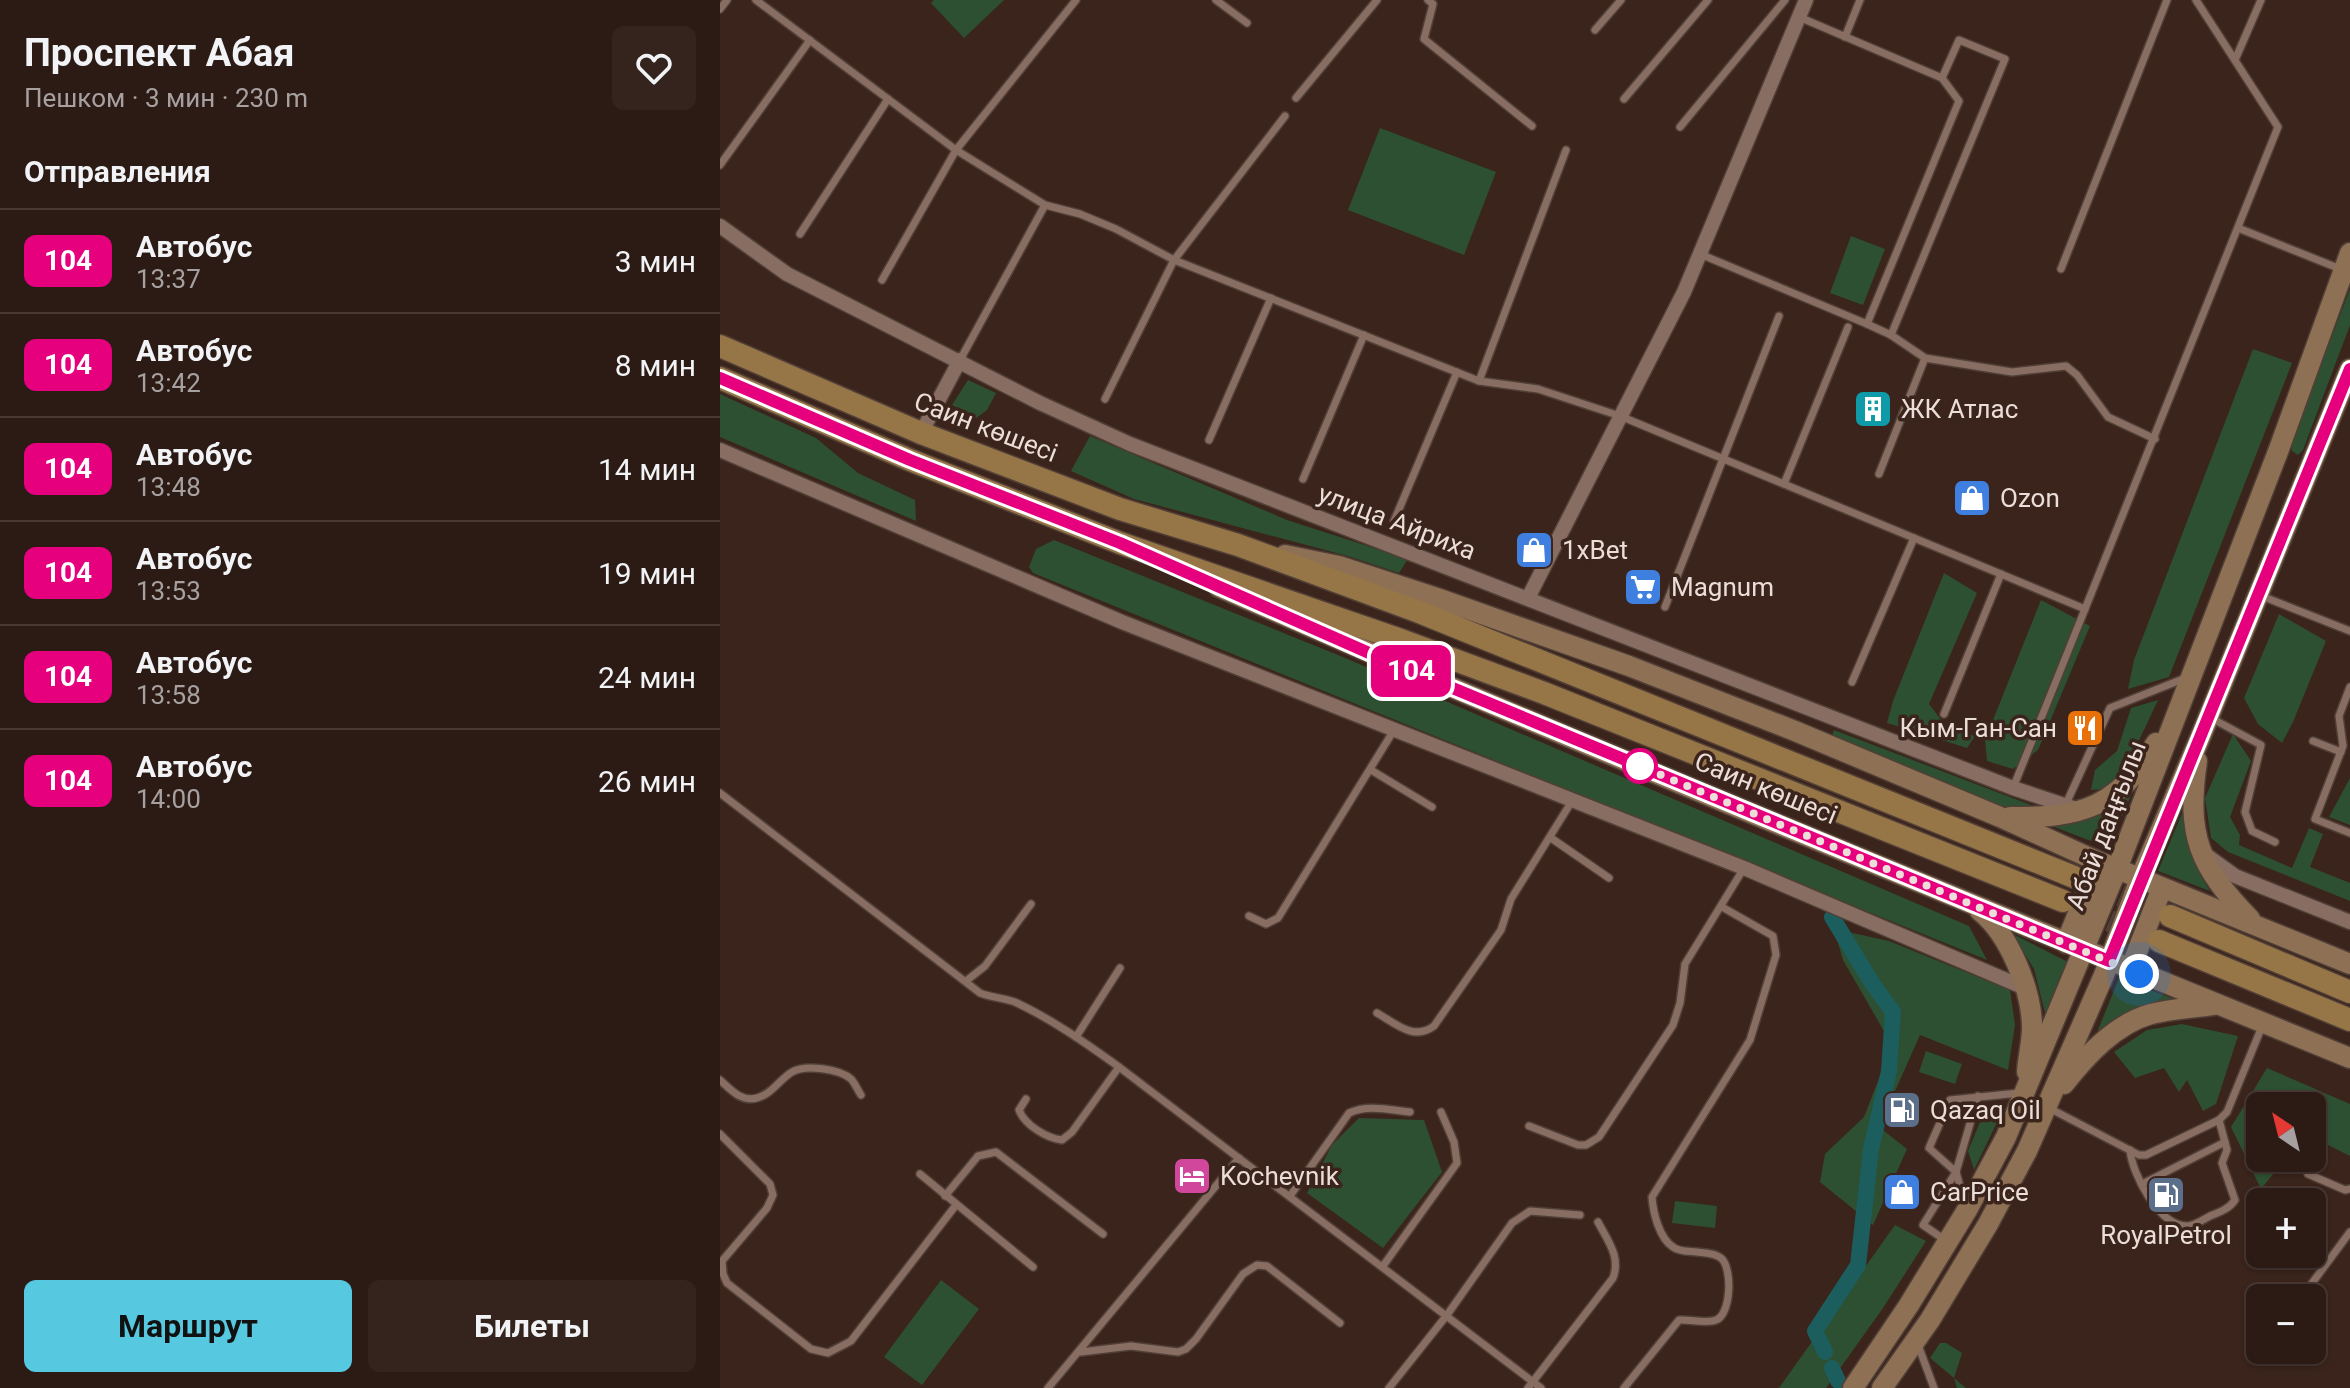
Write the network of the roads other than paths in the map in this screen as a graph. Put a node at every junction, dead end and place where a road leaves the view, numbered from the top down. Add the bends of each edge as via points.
1 (727, 0) edge
2 (756, 0) edge
3 (1076, 0) edge
4 (1216, 0) edge
5 (1377, 0) edge
6 (1428, 0) edge
7 (1621, 0) edge
8 (1708, 0) edge
9 (1785, 0) edge
10 (1806, 0) edge
11 (1860, 0) edge
12 (2167, 0) edge
13 (2196, 0) edge
14 (2261, 0) edge
15 (720, 9) edge
16 (1799, 17) junction
17 (1247, 23) dead end
18 (1595, 30) dead end
19 (1845, 37) junction
20 (810, 40) junction
21 (2235, 60) junction
22 (1942, 78) junction
23 (1296, 98) dead end
24 (888, 99) junction
25 (1624, 99) dead end
26 (1285, 116) dead end
27 (1532, 126) dead end
28 (1680, 127) dead end
29 (956, 150) junction
30 (1566, 150) dead end
31 (720, 165) edge
32 (1045, 205) junction
33 (720, 226) edge
34 (2238, 228) junction
35 (800, 234) dead end
36 (1700, 254) junction
37 (1174, 260) junction
38 (2347, 262) edge
39 (2061, 269) dead end
40 (882, 280) dead end
41 (1271, 298) junction
42 (1779, 316) dead end
43 (1867, 324) junction
44 (1848, 327) dead end
45 (1364, 335) junction
46 (1891, 335) junction
47 (720, 346) edge
48 (1925, 358) junction
49 (960, 360) junction
50 (1457, 372) junction
51 (2349, 372) edge
52 (720, 378) edge
53 (1479, 381) junction
54 (1105, 399) dead end
55 (1620, 416) junction
56 (921, 433) junction
57 (2155, 439) junction
58 (1209, 440) dead end
59 (2279, 449) junction
60 (720, 450) edge
61 (1723, 459) junction
62 (2314, 460) junction
63 (1879, 474) dead end
64 (1303, 479) dead end
65 (1784, 484) junction
66 (1394, 521) dead end
67 (1914, 538) junction
68 (1120, 543) junction
69 (1238, 545) junction
70 (2001, 574) junction
71 (2257, 595) junction
72 (1528, 598) junction
73 (1665, 607) dead end
74 (2085, 609) junction
75 (2350, 631) edge
76 (1638, 641) junction
77 (1629, 666) junction
78 (2190, 677) junction
79 (1852, 682) dead end
80 (2350, 687) edge
81 (2182, 698) junction
82 (1944, 714) dead end
83 (2209, 717) junction
84 (2340, 727) junction
85 (1395, 728) junction
86 (2350, 731) edge
87 (2200, 738) junction
88 (2313, 741) dead end
89 (2341, 752) junction
90 (1371, 770) junction
91 (2013, 788) junction
92 (720, 793) edge
93 (1572, 801) junction
94 (1432, 807) dead end
95 (2074, 808) junction
96 (2000, 817) junction
97 (2350, 833) edge
98 (1551, 838) junction
99 (2275, 842) dead end
100 (2199, 850) junction
101 (2108, 866) junction
102 (1744, 868) junction
103 (2074, 877) tunnel mouth
104 (1609, 878) dead end
105 (2140, 879) junction
106 (2162, 888) junction
107 (1967, 901) junction
108 (2063, 901) tunnel mouth
109 (1031, 904) dead end
110 (1722, 907) junction
111 (1249, 916) dead end
112 (2170, 916) tunnel mouth
113 (2350, 922) edge
114 (2256, 925) junction
115 (2159, 941) tunnel mouth
116 (2076, 947) junction
117 (2109, 961) junction
118 (2350, 964) edge
119 (1120, 968) dead end
120 (2130, 970) junction
121 (966, 981) junction
122 (2025, 988) junction
123 (2350, 992) edge
124 (2218, 1005) junction
125 (1377, 1013) dead end
126 (2350, 1020) edge
127 (2263, 1023) junction
128 (1076, 1037) junction
129 (2350, 1058) edge
130 (1119, 1067) junction
131 (720, 1080) edge
132 (2025, 1092) junction
133 (861, 1095) dead end
134 (1978, 1096) junction
135 (1026, 1099) dead end
136 (2047, 1107) junction
137 (1410, 1112) dead end
138 (1441, 1112) dead end
139 (2219, 1120) junction
140 (1529, 1126) dead end
141 (720, 1134) edge
142 (2225, 1142) junction
143 (2130, 1150) junction
144 (1239, 1158) junction
145 (1956, 1172) junction
146 (920, 1174) dead end
147 (2308, 1174) dead end
148 (2142, 1184) junction
149 (2350, 1189) edge
150 (945, 1196) junction
151 (1290, 1196) junction
152 (956, 1205) junction
153 (1967, 1210) junction
154 (1580, 1215) dead end
155 (1598, 1222) dead end
156 (2350, 1232) edge
157 (1103, 1234) dead end
158 (1947, 1242) junction
159 (1383, 1266) junction
160 (1033, 1267) dead end
161 (2311, 1284) edge
162 (1447, 1315) junction
163 (1340, 1323) dead end
164 (1916, 1339) junction
165 (1081, 1352) junction
166 (1530, 1385) edge
167 (1048, 1388) edge
168 (1389, 1388) edge
169 (1541, 1388) edge
170 (1624, 1388) edge
171 (1853, 1388) edge
172 (1882, 1388) edge
173 (1934, 1388) edge

1 - 15 lane
2 - 20 lane
3 - 29 lane
4 - 17 lane
5 - 23 lane
6 - 27 lane via 1433,4 1424,39
7 - 18 lane
8 - 25 lane
9 - 28 lane
10 - 16 street
11 - 19 lane
12 - 39 lane
13 - 21 lane
14 - 21 lane
16 - 19 lane
16 - 36 street
19 - 22 lane
20 - 24 lane
20 - 31 lane
21 - 34 lane via 2278,127
22 - 43 lane via 1959,101
22 - 46 lane via 1959,40 2005,59
24 - 29 lane
24 - 35 lane
26 - 37 lane
29 - 32 lane
29 - 40 lane
30 - 53 lane
32 - 37 lane via 1116,229
32 - 49 lane
33 - 49 street, улица Айриха via 787,274
34 - 38 lane
34 - 57 lane
36 - 43 lane
36 - 55 street
37 - 41 lane
37 - 54 lane
38 - 59 main road, Абай даңғылы
41 - 45 lane
41 - 58 lane
42 - 61 lane
43 - 46 lane
44 - 65 lane
45 - 50 lane
45 - 64 lane
46 - 48 lane
47 - 56 main road, Саин көшесі
48 - 57 lane via 2012,372 2066,366 2108,417
48 - 63 lane
49 - 56 street
49 - 72 street, улица Айриха via 1040,403 1185,467
50 - 53 lane
50 - 66 lane
51 - 62 main road, Абай даңғылы
52 - 68 main road, Саин көшесі
53 - 55 lane via 1538,389
55 - 61 lane
55 - 72 street
56 - 69 main road, Саин көшесі via 1120,509
57 - 74 lane
59 - 62 main road via 2291,464
59 - 78 main road, Абай даңғылы
60 - 85 street via 1122,622
61 - 65 lane
61 - 73 lane
62 - 71 main road, Абай даңғылы
65 - 67 lane
67 - 70 lane
67 - 79 lane
68 - 107 main road, Саин көшесі via 1399,666
68 - 108 main road, Саин көшесі via 1530,688
69 - 77 main road, Саин көшесі via 1339,566
69 - 103 main road, Саин көшесі via 1419,612
70 - 74 lane
70 - 82 lane
71 - 75 lane
71 - 83 main road, Абай даңғылы
72 - 76 street, улица Айриха
74 - 91 lane
76 - 77 street
76 - 91 street, улица Айриха
77 - 96 main road, Саин көшесі
78 - 81 main road, Абай даңғылы
78 - 95 lane via 2110,708
80 - 84 lane
81 - 95 main road via 2128,782 2107,799
81 - 101 main road, Абай даңғылы
83 - 87 main road, Абай даңғылы
83 - 99 lane via 2261,745 2245,812 2252,831
84 - 86 lane
84 - 89 lane
85 - 90 lane
85 - 93 street
87 - 100 main road via 2194,794
87 - 105 main road, Абай даңғылы
88 - 89 lane
89 - 97 lane via 2315,819
90 - 94 lane
90 - 111 lane via 1278,918 1266,924
91 - 95 street, улица Айриха
92 - 121 lane
93 - 98 lane
93 - 102 street
95 - 96 main road via 2046,818
96 - 101 main road, Саин көшесі
98 - 104 lane
98 - 125 lane via 1511,899 1501,930 1434,1026 1413,1033
100 - 113 street via 2235,876
100 - 114 main road via 2222,889
101 - 105 main road, Саин көшесі
101 - 116 main road, Абай даңғылы
102 - 110 lane
102 - 122 street
105 - 106 main road, Саин көшесі
105 - 117 main road, Абай даңғылы
106 - 114 main road, Саин көшесі
106 - 120 main road
107 - 116 main road, Саин көшесі
107 - 122 main road via 2001,933
109 - 121 lane via 985,966
110 - 140 lane via 1685,964 1673,1025 1599,1137 1578,1145
110 - 170 lane via 1773,936 1776,955 1750,1040 1652,1197 1653,1213 1671,1246 1720,1257 1726,1265 1727,1307 1714,1321 1679,1320
112 - 123 main road
114 - 118 main road, Саин көшесі
115 - 126 main road
116 - 117 main road, Саин көшесі
116 - 132 main road, Абай даңғылы
117 - 120 main road, Саин көшесі
117 - 136 main road, Абай даңғылы
119 - 128 lane
120 - 124 main road, Саин көшесі
121 - 128 lane via 980,993 1013,1001
122 - 132 main road via 2032,1027
124 - 127 main road, Саин көшесі
124 - 136 main road via 2147,1015 2108,1037
127 - 129 main road, Саин көшесі
127 - 139 lane
128 - 130 lane
130 - 135 lane via 1062,1140 1025,1121 1019,1110
130 - 144 lane
131 - 133 lane via 740,1097 757,1098 804,1068 850,1078
132 - 134 lane
132 - 153 main road, Абай даңғылы
134 - 145 lane
134 - 145 lane via 1950,1100 1929,1148
136 - 143 lane
136 - 164 main road, Абай даңғылы via 1988,1224
137 - 151 lane via 1358,1108 1349,1113
138 - 159 lane via 1457,1163
139 - 142 lane
139 - 143 lane via 2146,1155
141 - 152 lane via 770,1184 773,1195 722,1261 723,1274 727,1283 811,1349 828,1353 851,1341
142 - 148 lane
142 - 148 lane via 2222,1163 2235,1200 2230,1207 2189,1226 2178,1224 2151,1201
143 - 148 lane
144 - 151 lane
144 - 165 lane
145 - 153 lane
145 - 158 lane via 1923,1225
146 - 150 lane
147 - 149 lane
150 - 152 lane
150 - 157 lane via 978,1156 996,1152
151 - 159 lane
152 - 160 lane
153 - 158 main road, Абай даңғылы
154 - 162 lane via 1530,1211 1512,1223
155 - 166 lane via 1616,1258 1613,1278
156 - 161 lane
158 - 171 main road, Абай даңғылы
159 - 162 lane
162 - 166 lane
162 - 168 lane
163 - 165 lane via 1267,1266 1257,1265 1243,1274 1186,1349 1131,1346
164 - 172 main road, Абай даңғылы
164 - 173 lane
165 - 167 lane
166 - 169 lane

